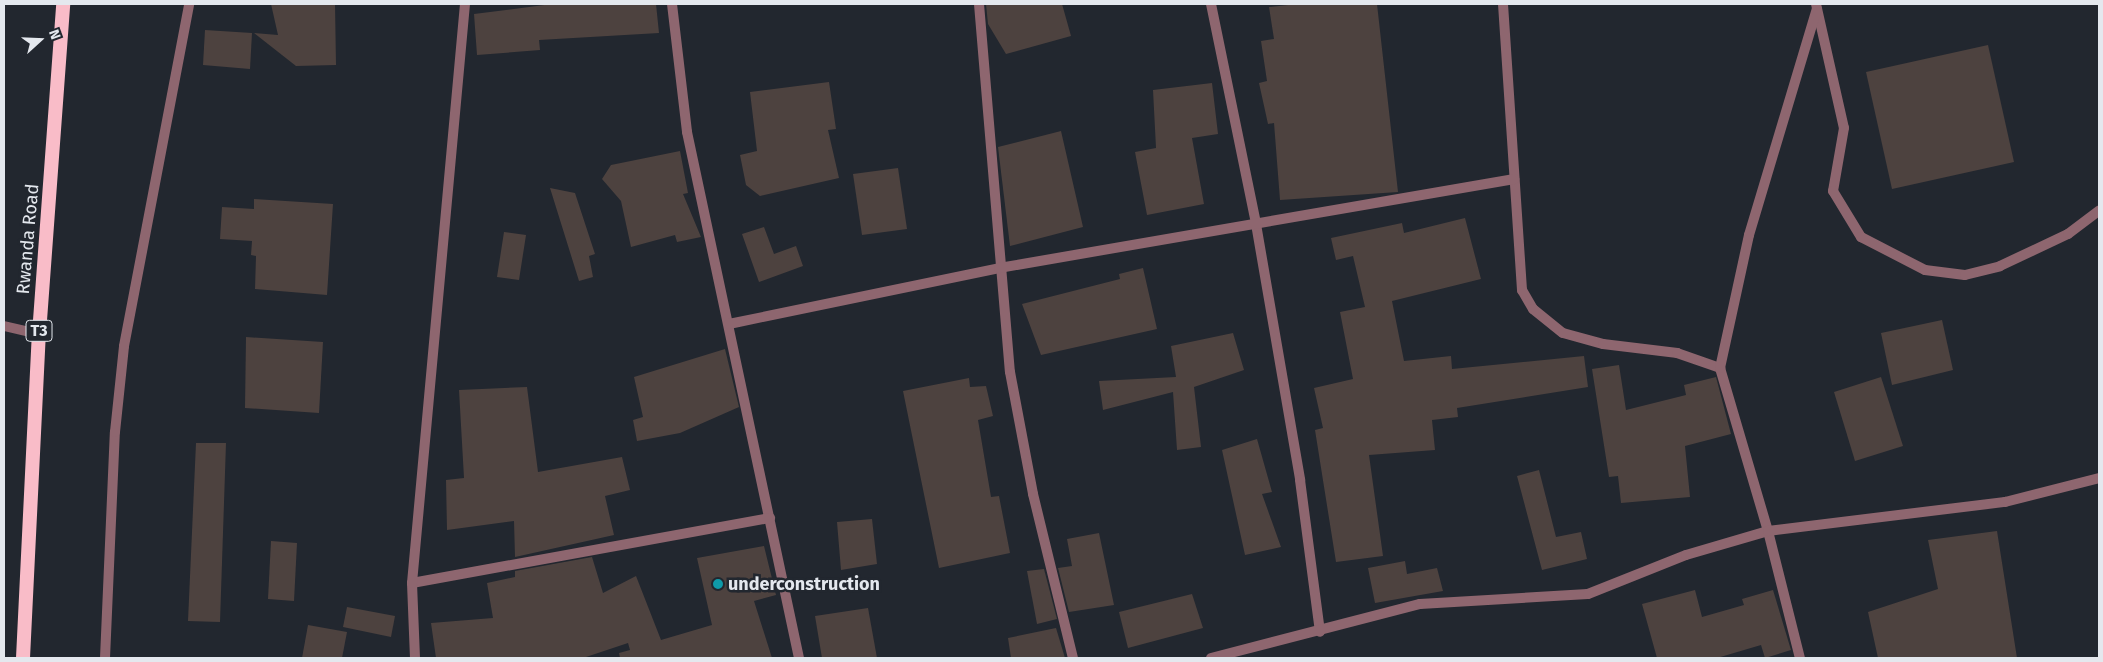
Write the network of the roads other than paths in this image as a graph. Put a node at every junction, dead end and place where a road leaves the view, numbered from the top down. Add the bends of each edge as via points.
1 (63, 4) edge
2 (189, 4) edge
3 (465, 4) edge
4 (672, 4) edge
5 (979, 4) edge
6 (1211, 4) edge
7 (1503, 4) edge
8 (1818, 6) edge
9 (1514, 180) junction
10 (2099, 211) edge
11 (1256, 224) junction
12 (999, 268) junction
13 (729, 324) junction
14 (4, 326) edge
15 (39, 334) junction
16 (1720, 368) junction
17 (2099, 478) edge
18 (770, 518) junction
19 (1768, 530) junction
20 (412, 583) junction
21 (1320, 632) junction
22 (23, 658) edge
23 (105, 658) edge
24 (415, 658) edge
25 (799, 658) edge
26 (1073, 658) edge
27 (1210, 658) edge
28 (1800, 658) edge

1 - 15 highway, Rwanda Road / T3
2 - 23 street via 124,346 115,432
3 - 20 street
4 - 13 street via 687,132
5 - 12 street
6 - 11 street
7 - 9 street
8 - 10 street via 1844,128 1833,191 1861,238 1926,270 1966,275 2000,266 2060,238
8 - 16 street via 1749,235
9 - 11 street
9 - 16 street via 1518,268 1522,290 1533,308 1563,333 1603,344 1677,352
11 - 12 street
11 - 21 street via 1300,480
12 - 13 street
12 - 26 street via 1010,372 1027,465
13 - 18 street
14 - 15 street
15 - 22 highway, Rwanda Road / T3
16 - 19 street
17 - 19 street via 2005,502
18 - 20 street
18 - 25 street
19 - 21 street via 1686,555 1588,594 1420,604
19 - 28 street
20 - 24 street
21 - 27 street

